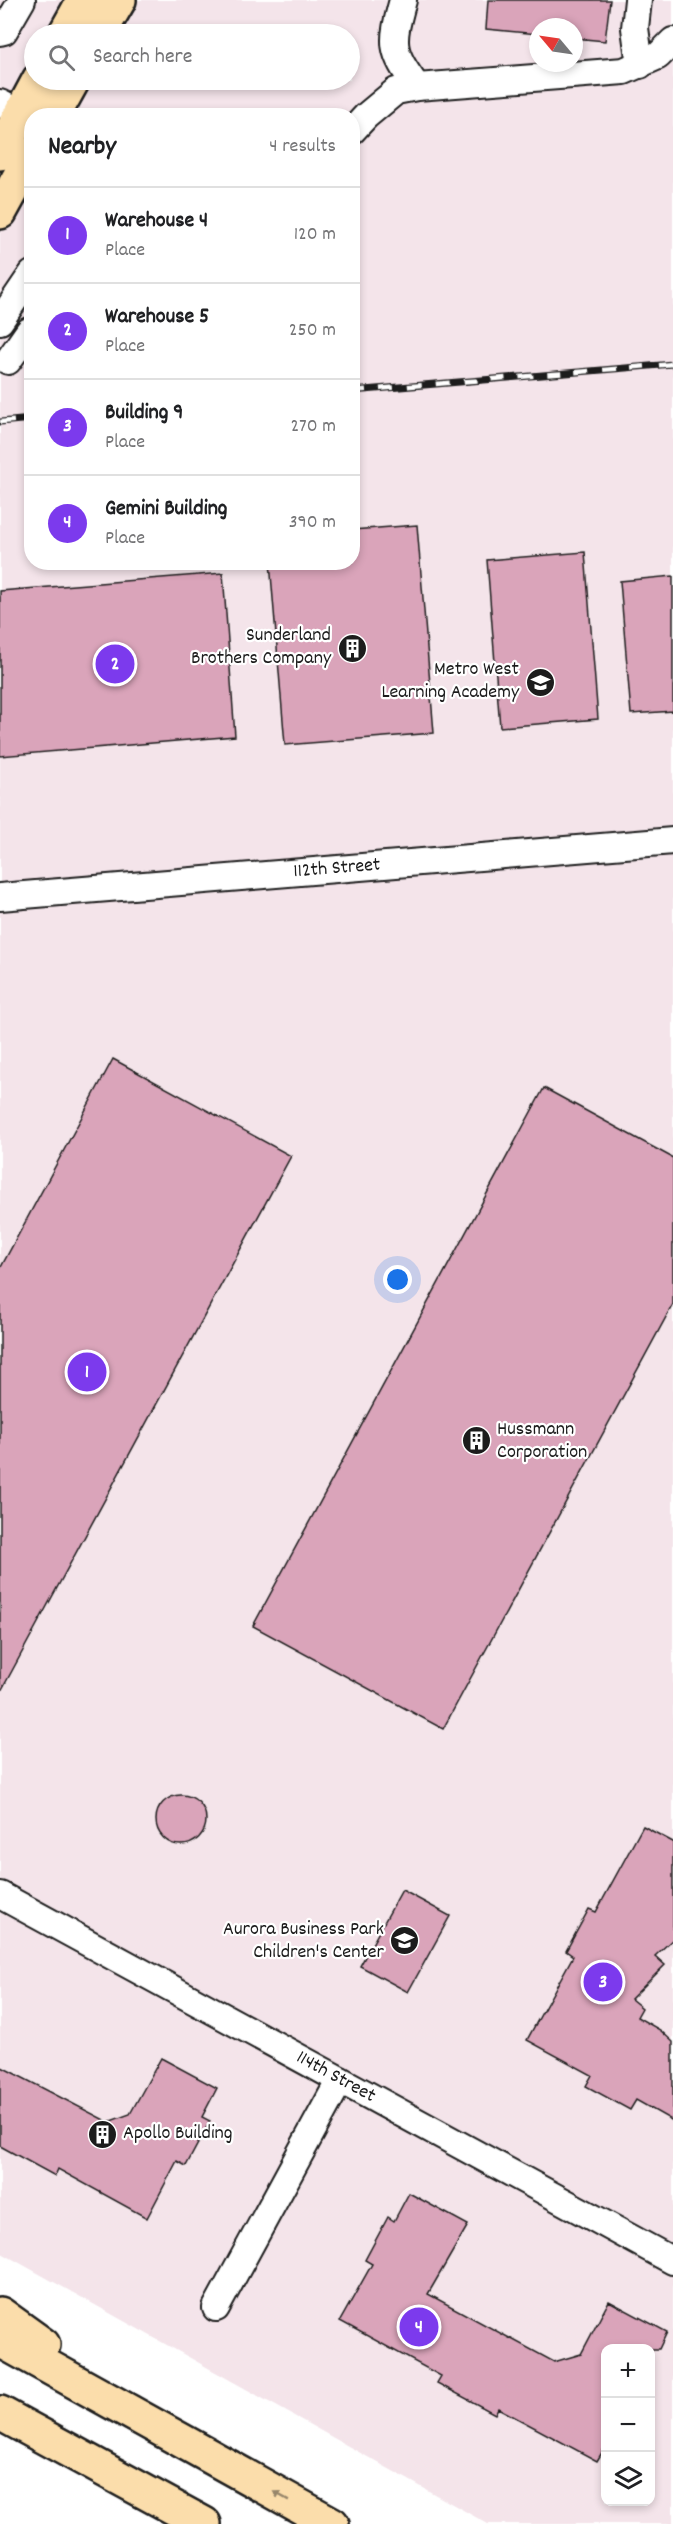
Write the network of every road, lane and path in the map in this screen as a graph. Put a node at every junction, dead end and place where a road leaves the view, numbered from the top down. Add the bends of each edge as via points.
1 (22, 0) edge
2 (84, 0) edge
3 (119, 0) edge
4 (403, 0) edge
5 (638, 0) edge
6 (71, 24) edge
7 (105, 24) edge
8 (0, 32) edge
9 (673, 41) edge
10 (640, 65) junction
11 (417, 87) junction
12 (32, 90) edge
13 (68, 90) edge
14 (58, 108) edge
15 (17, 112) edge
16 (360, 123) edge
17 (0, 153) edge
18 (24, 168) edge
19 (0, 212) edge
20 (24, 286) edge
21 (0, 321) edge
22 (24, 340) edge
23 (13, 361) edge
24 (673, 841) edge
25 (0, 897) edge
26 (0, 1895) edge
27 (340, 2080) junction
28 (673, 2261) edge
29 (216, 2308) dead end
30 (0, 2314) edge
31 (0, 2340) edge
32 (0, 2413) edge
33 (156, 2427) junction
34 (0, 2433) edge
35 (132, 2485) junction
36 (204, 2524) edge
37 (332, 2524) edge

1 - 8 street
2 - 6 main road
3 - 7 main road
4 - 11 street via 394,49
5 - 10 street via 635,28
9 - 10 street via 658,56
10 - 11 street via 624,71
11 - 16 street via 396,91
12 - 15 main road
13 - 14 main road
15 - 17 main road
18 - 19 main road
20 - 21 street
22 - 23 street
24 - 25 street, 112th Street
26 - 27 street, 114th Street
27 - 28 street, 114th Street
27 - 29 street
30 - 33 main road
31 - 33 main road
32 - 35 main road
37 -> 33 main road
34 - 35 main road
35 - 36 main road

